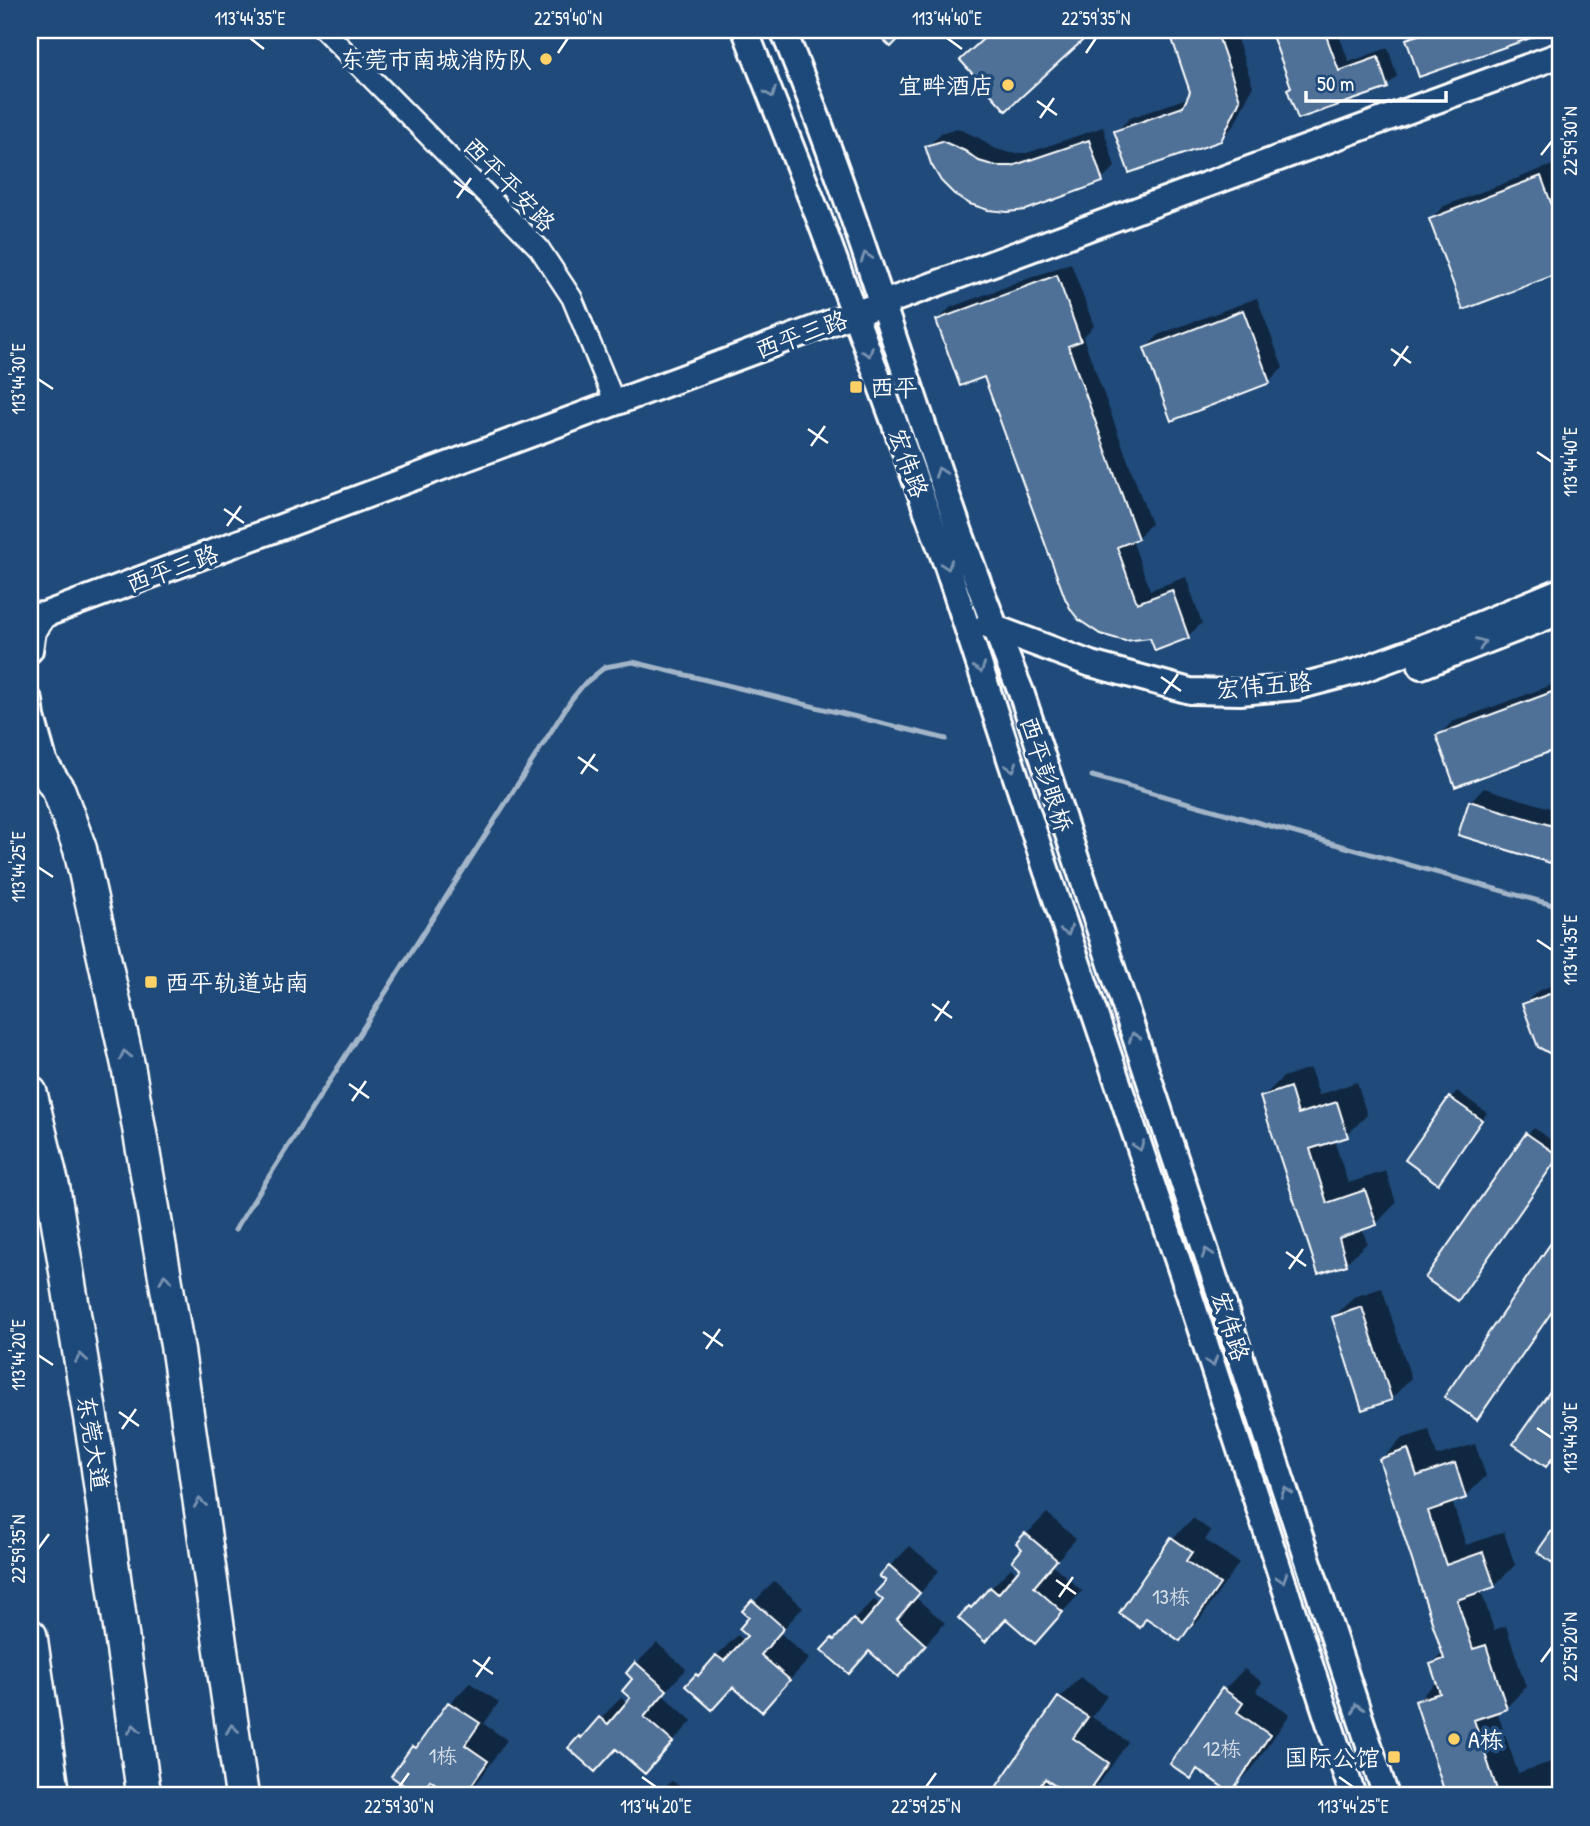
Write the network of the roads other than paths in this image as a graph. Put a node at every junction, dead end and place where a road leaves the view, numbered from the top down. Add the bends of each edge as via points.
1 (324, 30) edge
2 (745, 30) edge
3 (783, 30) edge
4 (1560, 55) edge
5 (882, 304) junction
6 (854, 314) junction
7 (615, 403) junction
8 (1560, 591) edge
9 (1560, 612) edge
10 (37, 616) edge
11 (966, 625) junction
12 (999, 638) junction
13 (30, 650) edge
14 (1021, 692) joint
15 (30, 701) edge
16 (991, 702) joint
17 (30, 747) edge
18 (48, 774) junction
19 (1074, 857) joint
20 (1045, 866) joint
21 (30, 1093) edge
22 (30, 1636) edge
23 (53, 1796) edge
24 (144, 1796) edge
25 (242, 1796) edge
26 (1353, 1796) edge
27 (1385, 1796) edge

1 - 7 street, 西平平安路 via 540,248 572,298
2 -> 6 street, 宏伟路
5 -> 3 street, 宏伟路
4 - 5 street, 西平三路
5 - 6 street, 西平三路
12 -> 5 street, 宏伟路
6 - 7 street, 西平三路
6 -> 11 street, 宏伟路
7 - 10 street, 西平三路
8 - 12 street, 宏伟五路 via 1358,671 1297,687 1240,692 1190,691
12 -> 9 street, 宏伟五路 via 1041,664 1088,680 1186,705 1236,709 1299,703 1365,686
10 - 13 street
11 - 12 street, 宏伟五路
11 -> 16 street, 宏伟路
12 - 14 street, 宏伟路
14 - 19 street, 西平彭眼桥
15 - 18 street
16 -> 20 street, 西平彭眼桥
17 - 18 main road
25 -> 18 main road via 178,1351 128,1065 80,849
27 -> 19 street, 宏伟路
20 -> 26 street, 宏伟路
24 -> 21 highway, 东莞大道 via 96,1451 53,1189
22 - 23 highway

